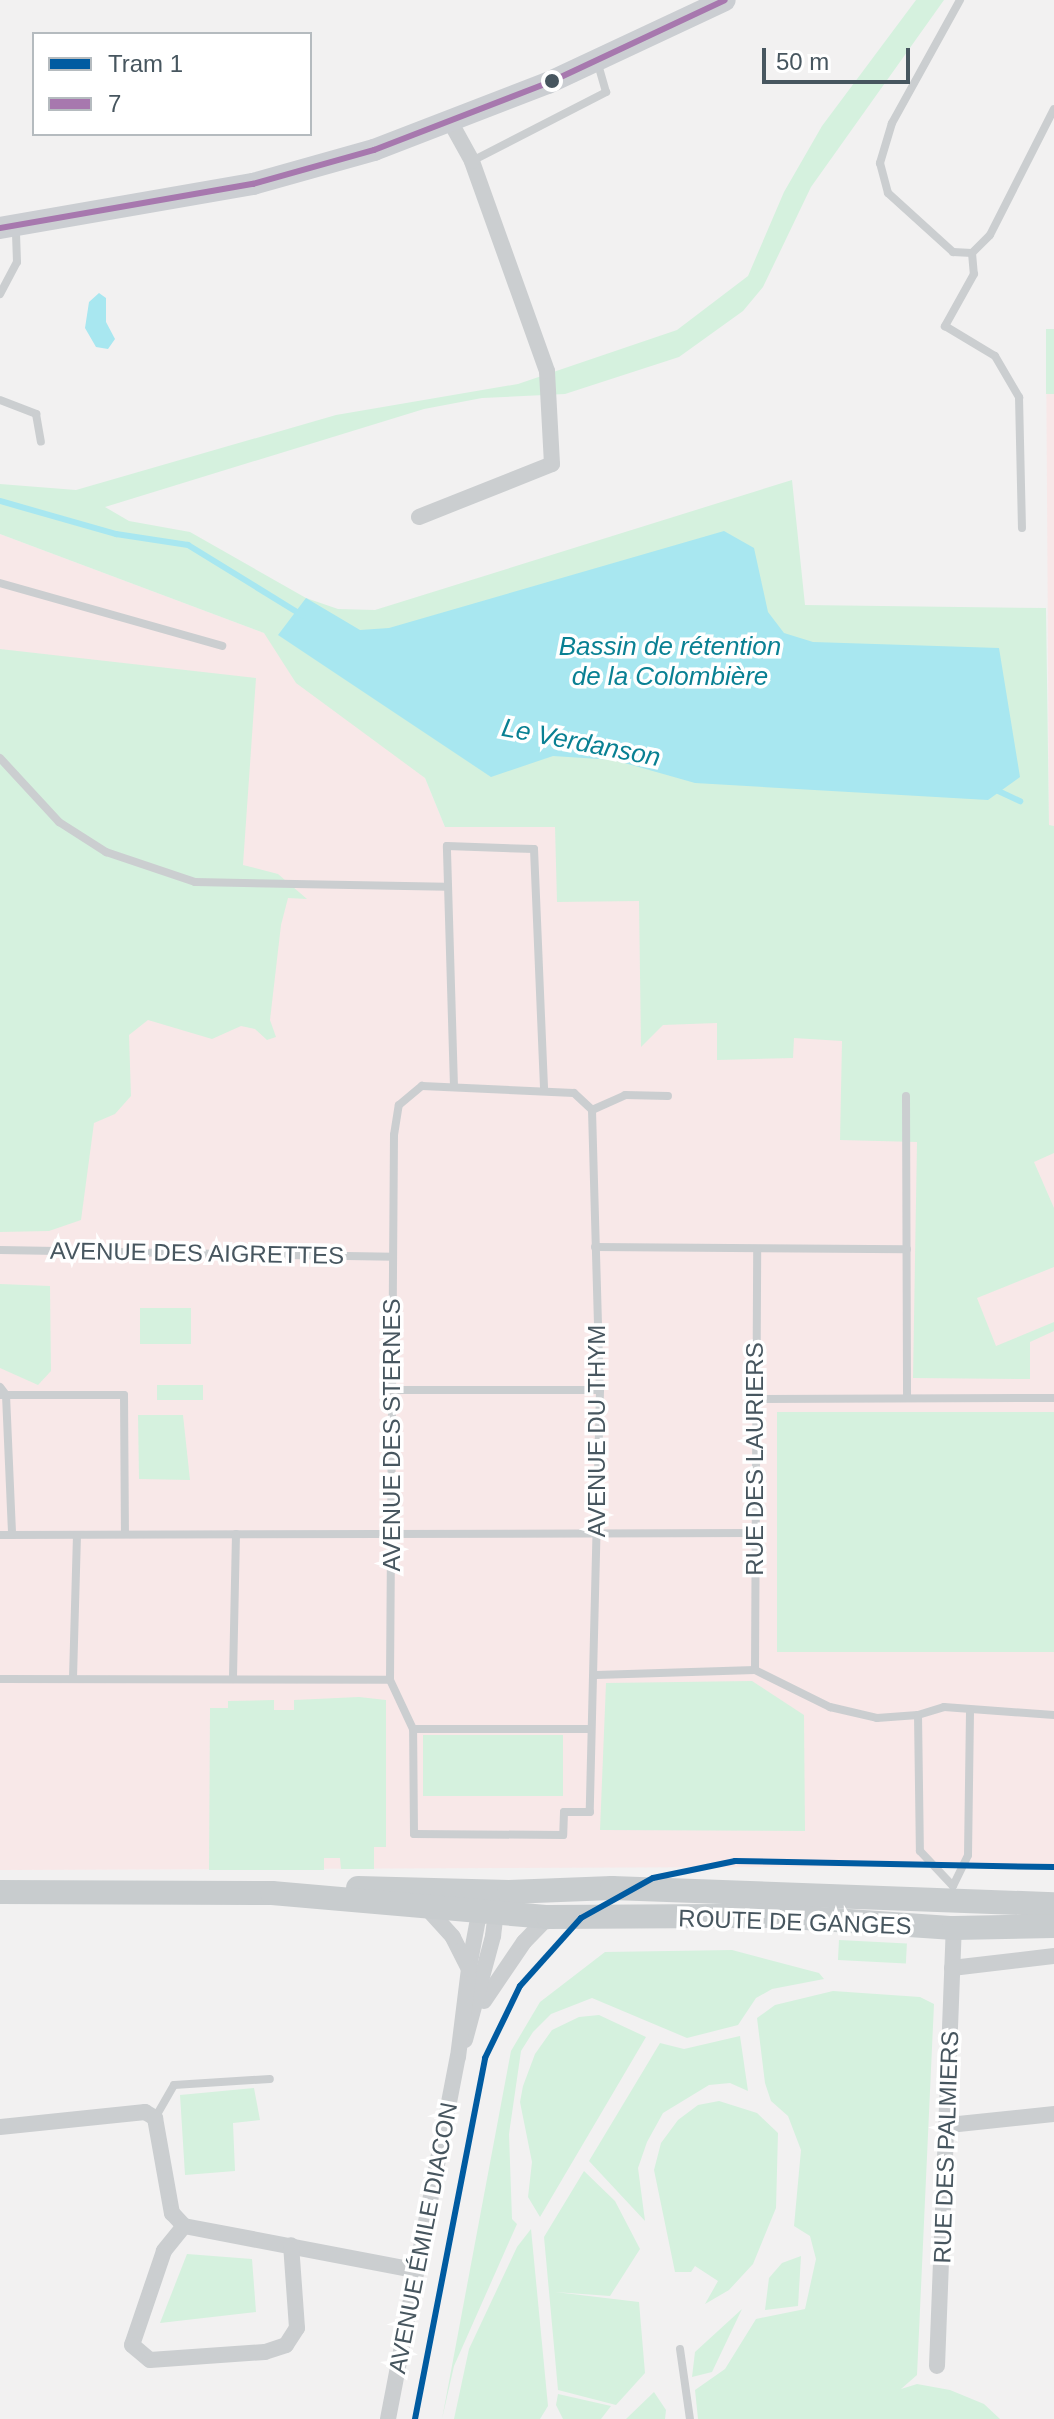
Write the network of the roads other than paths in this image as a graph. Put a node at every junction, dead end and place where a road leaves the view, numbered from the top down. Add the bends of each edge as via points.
1 (725, 0) edge
2 (960, 0) edge
3 (597, 60) junction
4 (1054, 109) edge
5 (451, 123) junction
6 (472, 161) junction
7 (8, 227) edge
8 (972, 253) junction
9 (0, 294) edge
10 (0, 400) edge
11 (41, 442) dead end
12 (419, 517) dead end
13 (1022, 528) dead end
14 (0, 583) edge
15 (222, 646) dead end
16 (0, 758) edge
17 (446, 887) junction
18 (454, 1087) junction
19 (544, 1091) junction
20 (668, 1096) dead end
21 (906, 1096) dead end
22 (592, 1110) junction
23 (595, 1247) junction
24 (757, 1249) junction
25 (907, 1249) junction
26 (0, 1250) edge
27 (393, 1257) junction
28 (392, 1390) junction
29 (600, 1390) junction
30 (2, 1392) edge
31 (907, 1398) junction
32 (1054, 1398) edge
33 (754, 1399) junction
34 (754, 1533) junction
35 (125, 1534) junction
36 (236, 1534) junction
37 (0, 1535) edge
38 (12, 1535) junction
39 (77, 1535) junction
40 (391, 1536) junction
41 (598, 1536) junction
42 (755, 1670) junction
43 (596, 1675) junction
44 (233, 1677) junction
45 (73, 1678) junction
46 (0, 1679) edge
47 (390, 1680) junction
48 (970, 1712) junction
49 (918, 1715) junction
50 (1054, 1715) edge
51 (413, 1729) junction
52 (590, 1729) junction
53 (1054, 1888) edge
54 (0, 1892) edge
55 (305, 1896) junction
56 (489, 1902) junction
57 (1054, 1904) edge
58 (426, 1907) junction
59 (953, 1907) junction
60 (548, 1917) junction
61 (1054, 1926) edge
62 (1054, 1956) edge
63 (952, 1968) junction
64 (469, 1969) junction
65 (475, 2016) junction
66 (458, 2057) junction
67 (270, 2079) dead end
68 (1054, 2114) edge
69 (155, 2118) junction
70 (949, 2125) junction
71 (0, 2127) edge
72 (184, 2226) junction
73 (291, 2245) junction
74 (415, 2270) junction
75 (680, 2349) dead end
76 (937, 2366) dead end
77 (388, 2419) edge
78 (690, 2419) edge

1 - 3 main road
2 - 8 lane via 892,123 880,163 888,193 916,223 953,252
3 - 5 main road
3 - 6 lane via 606,92
4 - 8 lane via 990,235
5 - 6 street
5 - 7 main road via 253,184
6 - 12 street via 547,371 552,464
7 - 9 lane via 17,262
8 - 13 lane via 974,274 945,326 995,356 1019,397
10 - 11 lane via 36,414
14 - 15 lane
16 - 17 lane via 34,799 70,830 106,852 195,882
17 - 18 lane
17 - 19 lane via 447,846 534,849
18 - 19 lane, AVENUE DES STERNES
18 - 27 lane, AVENUE DES STERNES via 422,1086 399,1105
19 - 22 lane, AVENUE DES STERNES via 574,1093
20 - 22 lane via 625,1095
21 - 25 lane
22 - 23 lane, AVENUE DU THYM
23 - 24 lane
23 - 29 lane, AVENUE DU THYM
24 - 25 lane
24 - 33 lane, RUE DES LAURIERS
25 - 31 lane
26 - 27 lane, AVENUE DES AIGRETTES
27 - 28 lane, AVENUE DES STERNES
28 - 29 lane
28 - 40 lane, AVENUE DES STERNES
29 - 41 lane, AVENUE DU THYM
30 - 35 lane via 124,1395
30 - 38 lane
31 - 32 lane
31 - 33 lane
33 - 34 lane, RUE DES LAURIERS
34 - 41 lane
34 - 42 lane, RUE DES LAURIERS
35 - 36 lane
35 - 39 lane
36 - 40 lane
36 - 44 lane
37 - 38 lane
38 - 39 lane
39 - 45 lane
40 - 41 lane
40 - 47 lane, AVENUE DES STERNES
41 - 43 lane, AVENUE DU THYM
42 - 43 lane
42 - 49 lane via 830,1707 877,1718
43 - 52 lane, AVENUE DU THYM
44 - 45 lane
44 - 47 lane
45 - 46 lane
47 - 51 lane, AVENUE DES STERNES
48 - 49 lane via 944,1707
48 - 50 lane
48 - 59 lane via 968,1855
49 - 59 lane via 920,1851
51 - 52 lane
51 - 52 lane, AVENUE DU THYM via 414,1834 563,1835 564,1812 590,1812
53 - 59 main road
54 - 55 main road
55 - 56 main road via 333,1887
55 - 58 main road
56 - 58 main road
56 - 59 main road, ROUTE DE GANGES via 612,1888
56 - 60 main road, ROUTE DE GANGES
56 - 64 street, AVENUE ÉMILE DIACON via 478,1919
56 - 65 street, AVENUE ÉMILE DIACON via 495,1919
57 - 59 main road, ROUTE DE GANGES
58 - 64 street via 453,1937
59 - 60 main road, ROUTE DE GANGES via 776,1916
59 - 61 main road, ROUTE DE GANGES
59 - 63 street, RUE DES PALMIERS
60 - 65 street, AVENUE ÉMILE DIACON via 518,1949
62 - 63 street
63 - 70 street, RUE DES PALMIERS
64 - 66 street, AVENUE ÉMILE DIACON
65 - 66 street, AVENUE ÉMILE DIACON
66 - 74 street, AVENUE ÉMILE DIACON
67 - 69 lane via 174,2085
68 - 70 street
69 - 71 street via 128,2111
69 - 72 street via 172,2213
70 - 76 street, RUE DES PALMIERS
72 - 73 street
72 - 73 street via 164,2251 132,2345 150,2360 265,2352 286,2345 297,2328
73 - 74 street
74 - 77 street, AVENUE ÉMILE DIACON
75 - 78 lane

